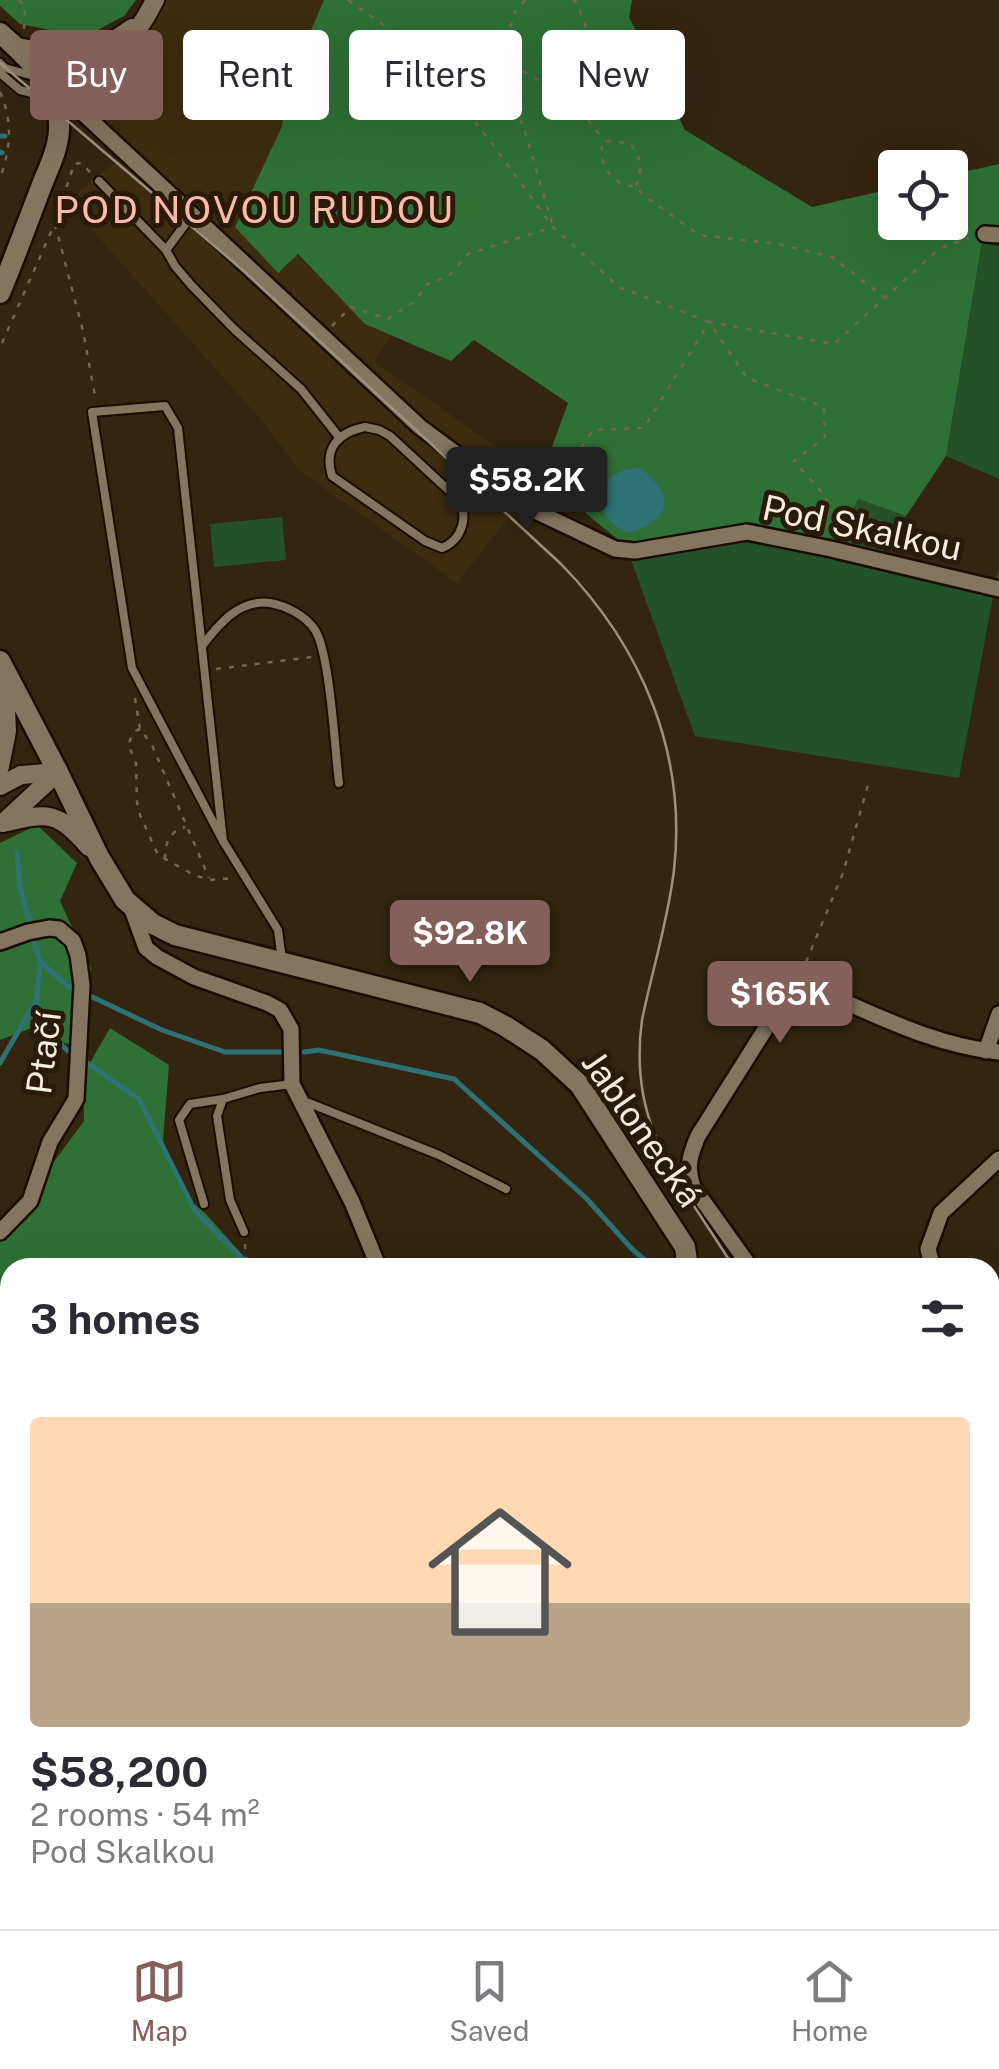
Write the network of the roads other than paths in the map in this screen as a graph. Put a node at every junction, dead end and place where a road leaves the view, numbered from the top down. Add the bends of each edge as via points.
1 (155, 0) edge
2 (145, 20) junction
3 (134, 30) edge
4 (0, 33) edge
5 (20, 40) junction
6 (30, 55) edge
7 (0, 63) edge
8 (0, 73) edge
9 (30, 80) edge
10 (30, 90) edge
11 (58, 120) edge
12 (86, 120) edge
13 (99, 180) road end
14 (192, 215) junction
15 (166, 250) junction
16 (0, 293) edge
17 (339, 437) junction
18 (999, 589) edge
19 (202, 646) junction
20 (2, 665) edge
21 (0, 767) edge
22 (58, 772) junction
23 (339, 783) dead end
24 (0, 786) edge
25 (1, 824) edge
26 (223, 841) junction
27 (99, 857) junction
28 (130, 906) junction
29 (0, 942) edge
30 (283, 964) junction
31 (999, 1014) edge
32 (992, 1052) edge
33 (292, 1084) junction
34 (223, 1099) junction
35 (300, 1100) junction
36 (999, 1159) edge
37 (506, 1190) dead end
38 (204, 1204) dead end
39 (0, 1232) edge
40 (244, 1232) road end
41 (375, 1258) edge
42 (686, 1258) edge
43 (744, 1258) edge
44 (930, 1258) edge

1 - 2 street
2 - 3 street
2 - 5 street via 98,48 74,53 54,54
4 - 5 main road
5 - 6 main road
7 - 9 lane
8 - 10 lane
11 - 16 main road via 56,144
12 - 14 street, Pod Skalkou
13 - 15 lane
14 - 15 lane
14 - 18 street, Pod Skalkou via 420,427 528,508 635,552 746,532
15 - 17 lane via 192,286 301,389
17 - 17 lane via 365,427 379,430 457,498 462,527 450,546 426,540 332,476 329,458
19 - 23 lane via 230,614 250,604 286,607 310,624 324,655
19 - 26 lane
19 - 26 lane via 178,428 165,406 92,412 132,668
20 - 21 street via 7,732
20 - 22 main road, Jablonecká
22 - 24 street via 22,775
22 - 25 street
22 - 27 main road, Jablonecká
25 - 27 street via 51,816
26 - 30 lane via 278,930
27 - 28 main road, Jablonecká
28 - 30 main road, Jablonecká via 175,935
28 - 33 street, Jablonecká via 156,957 280,1010 292,1029
29 - 39 street, Ptačí via 49,928 66,933 82,985 76,1099 50,1142 30,1201
30 - 42 main road, Jablonecká via 480,1013 542,1050 580,1084
31 - 32 street
32 - 43 street via 928,1036 812,988 788,993 691,1152 692,1187
33 - 34 lane
33 - 35 street, Jablonecká
34 - 38 lane via 190,1104 179,1120
34 - 40 lane via 218,1116 230,1200
35 - 37 lane via 439,1155
35 - 41 street, Jablonecká
36 - 44 street via 941,1214

